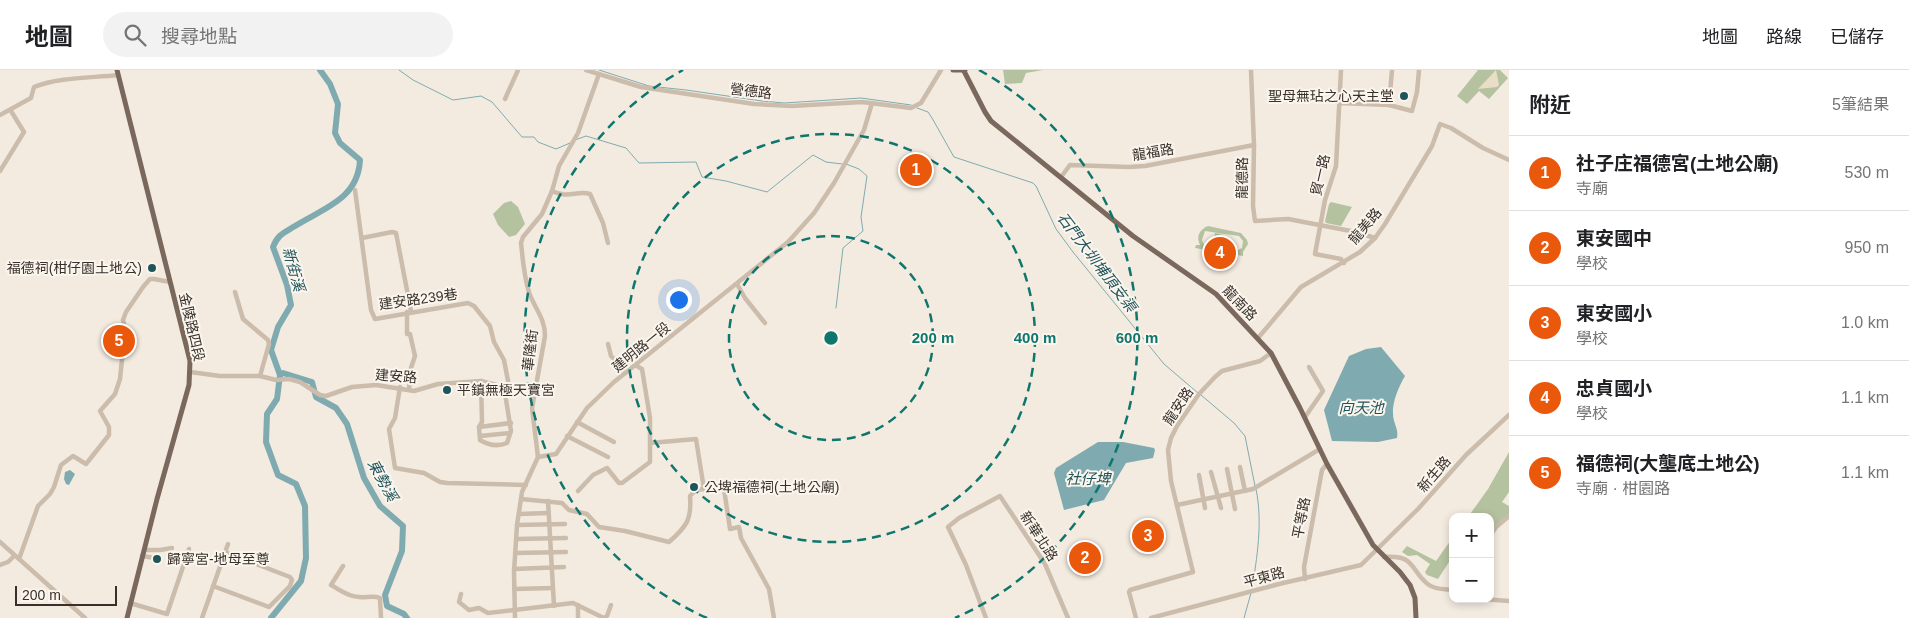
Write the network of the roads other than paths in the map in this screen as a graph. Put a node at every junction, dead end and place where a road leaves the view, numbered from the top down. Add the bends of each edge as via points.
1 (518, 70) edge
2 (586, 70) edge
3 (941, 70) edge
4 (953, 70) edge
5 (964, 70) edge
6 (1250, 70) edge
7 (1341, 70) edge
8 (1392, 70) edge
9 (1418, 70) edge
10 (118, 73) edge
11 (599, 74) junction
12 (505, 99) dead end
13 (872, 103) junction
14 (1339, 103) junction
15 (1389, 105) junction
16 (11, 111) junction
17 (0, 115) edge
18 (1254, 145) junction
19 (1509, 160) edge
20 (0, 171) edge
21 (1061, 177) junction
22 (355, 190) dead end
23 (552, 192) junction
24 (1320, 224) junction
25 (362, 238) junction
26 (1374, 238) junction
27 (608, 243) dead end
28 (1344, 263) junction
29 (170, 282) junction
30 (737, 284) junction
31 (235, 292) dead end
32 (409, 312) junction
33 (765, 323) dead end
34 (1258, 338) junction
35 (608, 344) dead end
36 (1271, 353) junction
37 (635, 365) junction
38 (1309, 367) dead end
39 (190, 372) junction
40 (627, 372) junction
41 (260, 376) junction
42 (481, 381) junction
43 (400, 387) junction
44 (506, 387) junction
45 (536, 387) junction
46 (409, 389) junction
47 (1509, 416) edge
48 (1305, 418) junction
49 (577, 422) junction
50 (511, 423) junction
51 (478, 427) junction
52 (510, 433) junction
53 (480, 436) junction
54 (567, 436) junction
55 (614, 442) dead end
56 (650, 443) junction
57 (1320, 449) junction
58 (538, 457) junction
59 (608, 457) dead end
60 (1327, 464) junction
61 (1240, 467) dead end
62 (1227, 469) dead end
63 (1211, 472) dead end
64 (1199, 475) dead end
65 (526, 485) junction
66 (704, 489) junction
67 (578, 491) dead end
68 (1245, 491) junction
69 (1232, 494) junction
70 (1218, 497) junction
71 (521, 499) junction
72 (1203, 500) junction
73 (548, 501) junction
74 (1177, 505) junction
75 (1205, 508) dead end
76 (1221, 508) dead end
77 (1234, 509) dead end
78 (548, 512) junction
79 (519, 514) junction
80 (1509, 516) edge
81 (565, 524) dead end
82 (517, 525) junction
83 (548, 525) junction
84 (1494, 530) edge
85 (566, 538) dead end
86 (517, 539) junction
87 (550, 539) junction
88 (0, 542) edge
89 (228, 544) dead end
90 (172, 548) dead end
91 (189, 549) dead end
92 (1377, 549) junction
93 (226, 552) junction
94 (566, 552) dead end
95 (143, 553) junction
96 (516, 553) junction
97 (551, 553) junction
98 (17, 557) junction
99 (155, 558) dead end
100 (1384, 558) junction
101 (0, 565) edge
102 (343, 566) dead end
103 (552, 567) junction
104 (564, 567) dead end
105 (514, 569) junction
106 (1305, 579) junction
107 (214, 586) junction
108 (553, 588) junction
109 (514, 589) junction
110 (1449, 590) edge
111 (461, 594) dead end
112 (1494, 600) edge
113 (1509, 601) edge
114 (130, 603) junction
115 (578, 605) junction
116 (611, 605) dead end
117 (554, 606) junction
118 (514, 609) junction
119 (85, 618) edge
120 (127, 618) edge
121 (202, 618) edge
122 (381, 618) edge
123 (515, 618) edge
124 (578, 618) edge
125 (604, 618) edge
126 (774, 618) edge
127 (986, 618) edge
128 (1068, 618) edge
129 (1136, 618) edge
130 (1151, 618) edge
131 (1416, 618) edge

1 - 12 street
2 - 11 street, 營德路
3 - 13 street, 營德路 via 916,107
4 - 5 main road
5 - 21 main road, 龍南路 via 991,121
6 - 18 street, 龍德路
7 - 14 street, 貿一路
8 - 15 street
9 - 15 street via 1412,112
10 - 16 street via 38,85 34,87 31,98
10 - 29 main road, 金陵路四段
11 - 13 street, 營德路 via 641,87 754,104
11 - 23 street, 華隆街 via 573,141 559,166
13 - 30 street, 建明路一段 via 864,130 814,213 788,242
14 - 15 street
14 - 24 street, 貿一路 via 1336,166
16 - 17 street
16 - 20 street via 24,132
18 - 21 street, 龍福路 via 1128,167 1070,165
18 - 24 street, 龍德路 via 1255,221 1288,219
19 - 26 street, 龍美路 via 1440,124 1432,146
21 - 34 main road, 龍南路 via 1145,246 1216,294
22 - 25 street, 建安路239巷
23 - 27 street via 564,196 590,194
23 - 45 street, 華隆街 via 542,214 521,243 530,294 545,325
24 - 26 street
24 - 28 street, 貿一路 via 1315,254 1340,259
25 - 32 street via 396,233
25 - 32 street, 建安路239巷 via 373,316 375,319
26 - 28 street, 龍美路
28 - 34 street, 龍美路 via 1301,287
29 - 39 main road, 金陵路四段
29 - 98 street via 150,279 126,312 120,379 115,394 100,411 109,427 109,435 86,464 73,456 61,465 54,487 38,506
30 - 33 street
30 - 37 street, 建明路一段
31 - 41 street via 243,319 268,340
32 - 44 street, 建安路239巷 via 468,304 474,306 490,326 504,360
32 - 46 street via 407,334 410,334 416,356
34 - 36 main road, 龍南路
35 - 40 street via 611,356
36 - 48 main road, 龍南路
36 - 74 street, 龍安路 via 1260,361 1222,372 1199,393 1176,426 1169,444 1168,464
37 - 40 street, 建明路一段
37 - 56 street via 642,369 650,418
38 - 48 street via 1323,391
39 - 41 street
39 - 95 main road, 金陵路四段
40 - 49 street, 建明路一段 via 587,408
41 - 43 street, 建安路 via 300,382 326,396 352,387
42 - 44 street, 建安路
42 - 46 street, 建安路
42 - 51 street via 482,422
43 - 46 street, 建安路
43 - 65 street via 395,418 388,429 395,468 424,472 447,483
44 - 45 street, 建安路
44 - 50 street
45 - 58 street, 華隆街 via 532,408
47 - 92 street, 新生路 via 1466,455 1418,510
48 - 57 main road, 龍南路
49 - 54 street, 建明路一段
49 - 55 street
50 - 51 street
50 - 52 street
51 - 53 street
52 - 53 street
52 - 53 street via 504,444 486,444
54 - 58 street, 建明路一段 via 556,454
54 - 59 street
56 - 66 street via 696,439
56 - 67 street via 650,462 622,483 607,468 593,475
57 - 60 main road, 龍南路
57 - 68 street
58 - 65 street
60 - 92 main road, 龍南路
60 - 106 street, 平等路 via 1322,470 1304,567
61 - 68 street
62 - 69 street
63 - 70 street
64 - 72 street
65 - 71 street
66 - 73 street via 696,490 690,496 691,509 686,527 669,542 599,527 587,514 569,510 562,503
66 - 126 street via 724,489 730,529 739,528 741,538 769,589
68 - 69 street
69 - 70 street
69 - 77 street
70 - 72 street
70 - 76 street
71 - 73 street
71 - 79 street
72 - 74 street
72 - 75 street
73 - 78 street
74 - 129 street, 龍安路 via 1193,572 1130,590
78 - 79 street
78 - 83 street
79 - 82 street
80 - 84 street
81 - 83 street
82 - 83 street
82 - 86 street
83 - 87 street
85 - 87 street
86 - 87 street
86 - 96 street
87 - 97 street
88 - 98 street
89 - 93 street
90 - 95 street
91 - 114 street via 167,614
92 - 100 main road, 龍南路
92 - 106 street, 平東路 via 1361,565
93 - 107 street
93 - 107 street via 290,576 290,586 269,607
94 - 97 street
95 - 99 street
95 - 114 main road, 金陵路四段
96 - 97 street
96 - 105 street
97 - 103 street
98 - 101 street
98 - 119 street
100 - 110 street via 1396,556 1405,559 1429,585
100 - 131 main road, 龍南路 via 1410,585 1415,598
102 - 122 street via 331,585 351,596 380,598
103 - 104 street
103 - 105 street
103 - 108 street
105 - 109 street
106 - 130 street, 平東路
107 - 121 street
108 - 109 street
108 - 117 street
109 - 118 street
111 - 118 street via 460,602 469,610 479,608 488,613
112 - 113 street
114 - 120 main road, 金陵路四段
115 - 117 street
115 - 124 street
115 - 125 street
116 - 125 street
117 - 118 street
118 - 123 street
127 - 128 street, 新華北路 via 948,527 1000,496 1045,564

